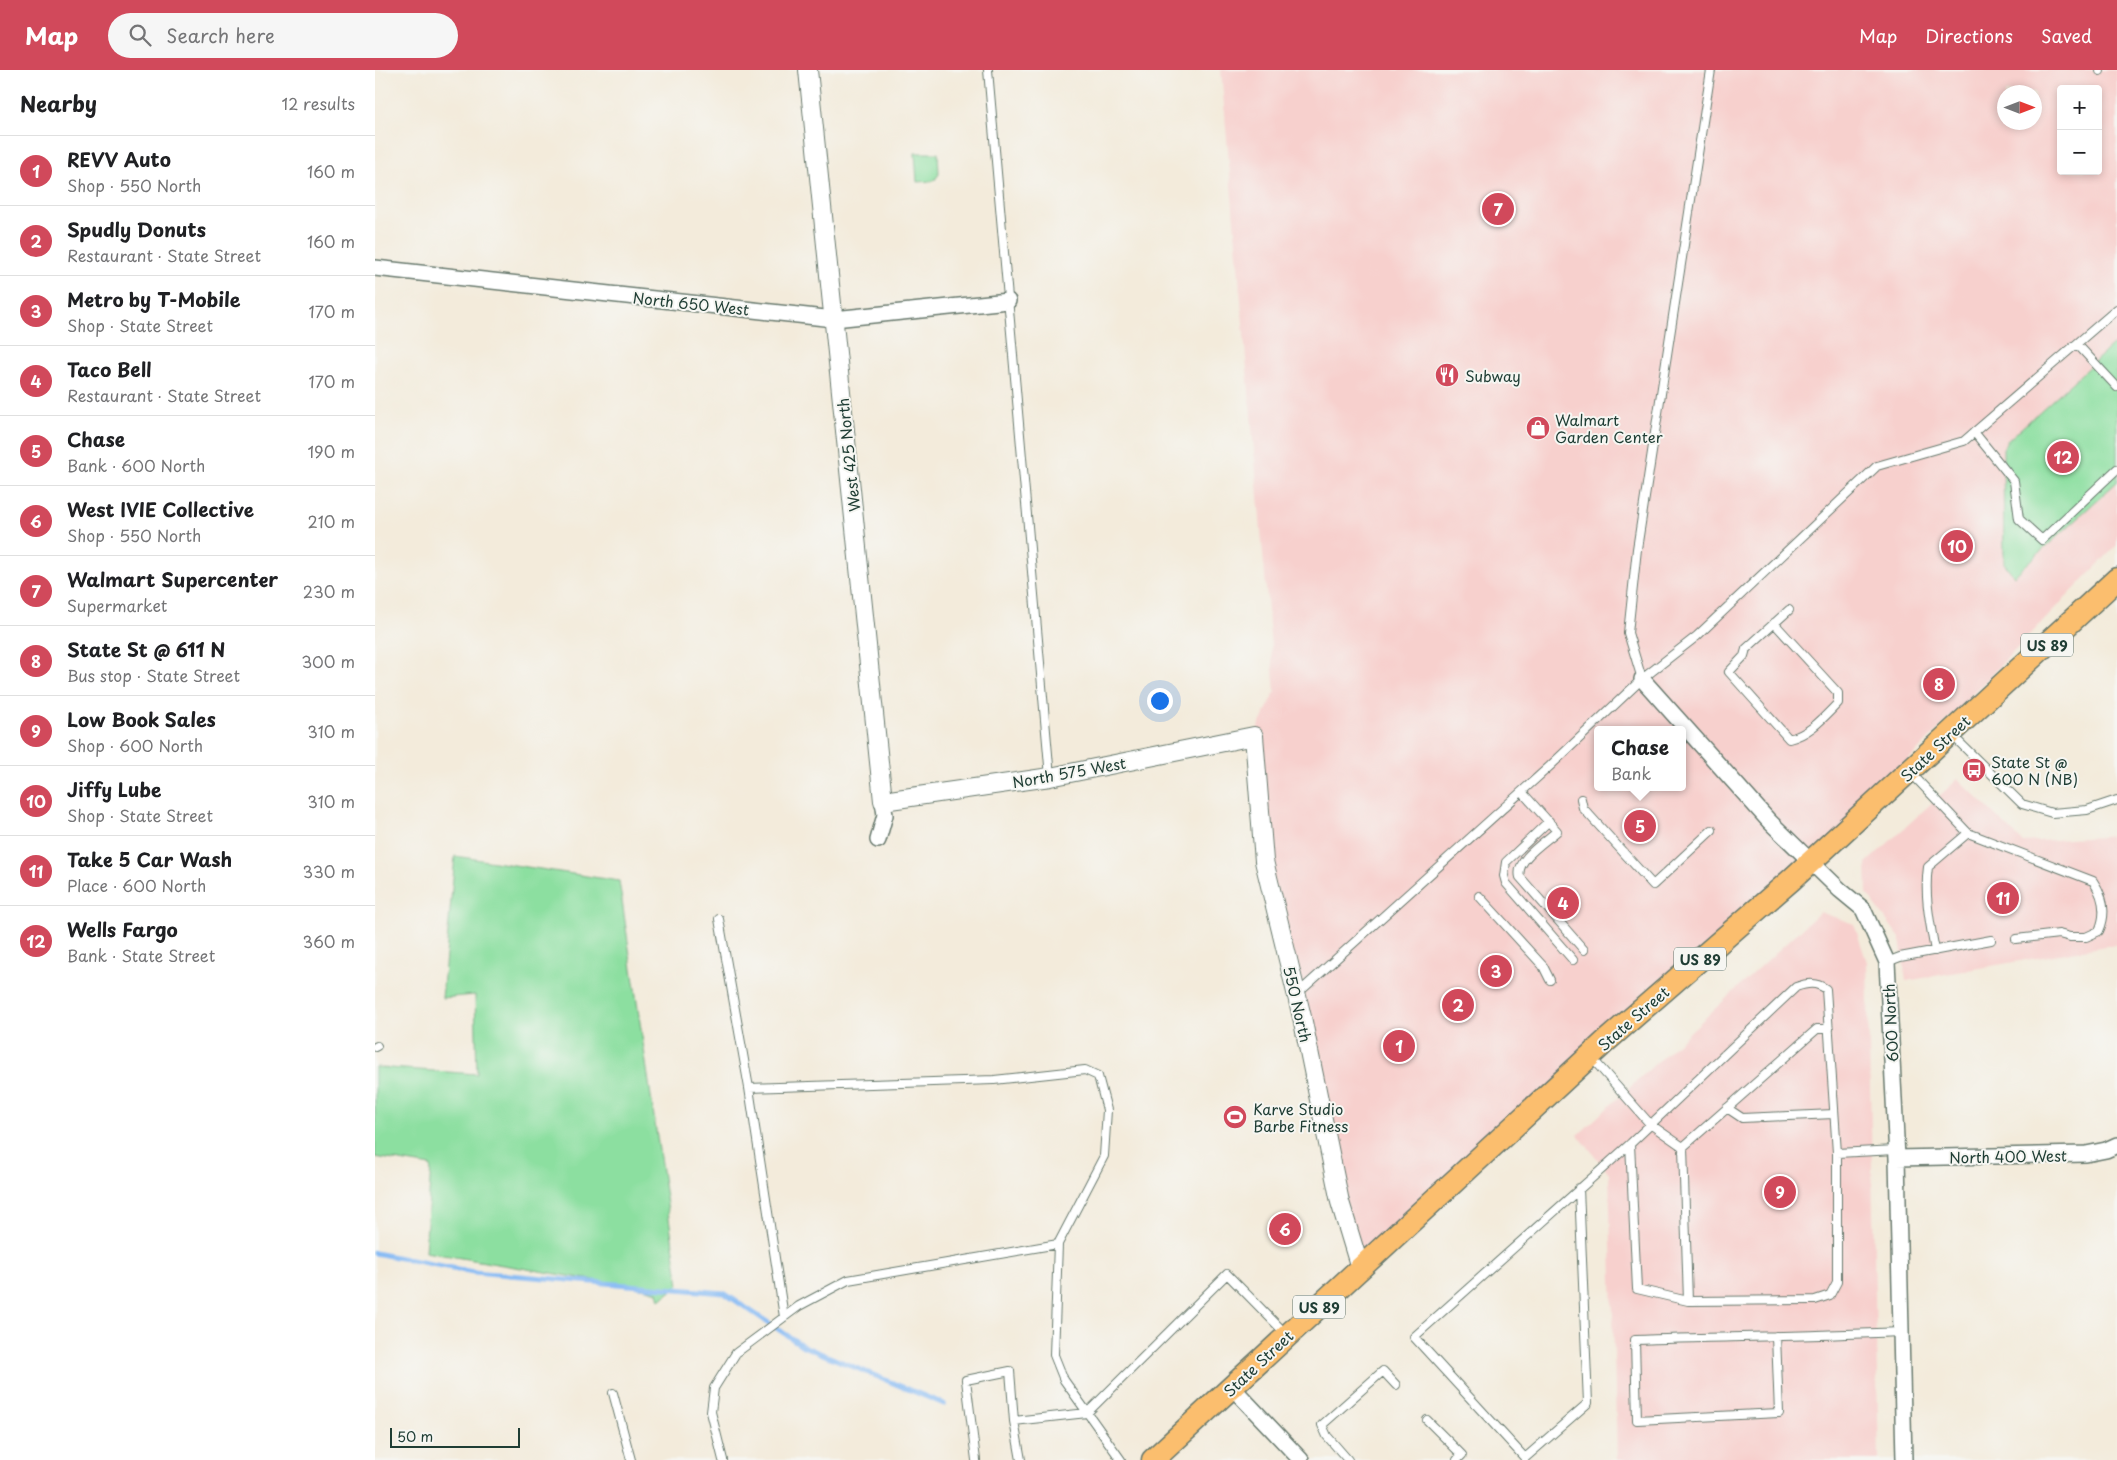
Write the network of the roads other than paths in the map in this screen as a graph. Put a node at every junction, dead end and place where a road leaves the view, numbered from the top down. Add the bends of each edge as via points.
1 (808, 70) edge
2 (988, 70) edge
3 (1711, 70) edge
4 (375, 268) edge
5 (1008, 301) junction
6 (2117, 310) edge
7 (834, 319) junction
8 (2077, 344) junction
9 (2117, 387) edge
10 (1974, 432) junction
11 (2117, 469) edge
12 (2117, 579) edge
13 (1789, 610) dead end
14 (1775, 623) junction
15 (1642, 679) junction
16 (1684, 726) edge
17 (1686, 728) edge
18 (1951, 733) junction
19 (1254, 736) joint
20 (1909, 772) junction
21 (1050, 777) junction
22 (1522, 792) junction
23 (1581, 799) dead end
24 (2117, 800) edge
25 (883, 801) junction
26 (1549, 821) junction
27 (1712, 830) dead end
28 (1969, 833) junction
29 (878, 840) dead end
30 (1810, 862) junction
31 (1479, 896) dead end
32 (719, 919) dead end
33 (2017, 939) dead end
34 (1991, 940) dead end
35 (1584, 950) dead end
36 (1935, 951) junction
37 (1573, 960) dead end
38 (1887, 962) junction
39 (1550, 980) dead end
40 (1296, 995) junction
41 (1829, 1029) junction
42 (1590, 1056) junction
43 (749, 1088) junction
44 (1727, 1108) junction
45 (1834, 1114) junction
46 (1650, 1124) junction
47 (1630, 1144) junction
48 (2117, 1145) edge
49 (1683, 1146) junction
50 (1837, 1153) junction
51 (1897, 1154) junction
52 (1579, 1188) junction
53 (1058, 1244) junction
54 (1360, 1268) junction
55 (1688, 1301) junction
56 (784, 1317) junction
57 (1901, 1332) junction
58 (1287, 1336) junction
59 (1776, 1336) junction
60 (1396, 1385) dead end
61 (1232, 1386) junction
62 (613, 1393) dead end
63 (1087, 1413) junction
64 (1427, 1420) dead end
65 (1014, 1421) junction
66 (1459, 1458) edge
67 (631, 1460) edge
68 (723, 1460) edge
69 (976, 1460) edge
70 (1021, 1460) edge
71 (1121, 1460) edge
72 (1153, 1460) edge
73 (1301, 1460) edge
74 (1348, 1460) edge
75 (1904, 1460) edge

1 - 7 street, West 425 North
2 - 5 lane
3 - 15 lane via 1637,549 1628,633
4 - 7 street, North 650 West
5 - 7 street, North 650 West
5 - 21 lane
6 - 8 lane
7 - 25 street, West 425 North
8 - 9 lane
8 - 10 lane
10 - 11 lane via 2014,481 2019,519 2041,540
10 - 15 lane via 1964,441 1877,466 1697,636
12 - 18 main road, State Street / US 89
13 - 14 lane
14 - 14 lane via 1746,649 1744,656 1729,672 1789,739 1810,730 1838,703 1838,693
15 - 16 street, 600 North
15 - 22 lane
17 - 30 street, 600 North
18 - 20 main road, State Street / US 89
18 - 24 lane via 2022,804 2052,813 2087,810
19 - 21 street, North 575 West
19 - 40 street, 550 North via 1264,861
20 - 28 lane
20 - 30 main road, State Street / US 89
21 - 25 street, North 575 West
22 - 26 lane
22 - 40 lane
23 - 27 lane via 1583,808 1653,885
25 - 29 street, West 425 North via 885,815
26 - 35 lane via 1557,831 1522,862 1519,878
26 - 37 lane via 1506,862 1504,876 1506,883
28 - 33 lane via 2093,881 2101,893 2104,908 2099,931 2086,937 2059,934
28 - 36 lane via 1928,867 1926,883
30 - 38 street, 600 North via 1863,909
30 - 42 main road, State Street / US 89
31 - 39 lane via 1543,966
32 - 43 lane
34 - 36 lane
36 - 38 lane
38 - 51 street, 600 North
40 - 54 street, 550 North via 1340,1202
41 - 44 lane via 1817,1029
41 - 45 lane
41 - 46 lane via 1826,989 1819,984 1807,983 1796,987
42 - 46 lane
42 - 54 main road, State Street / US 89
43 - 53 lane via 994,1080 1085,1070 1098,1076 1107,1110 1104,1156
43 - 56 lane
44 - 45 lane via 1742,1118
44 - 49 lane
45 - 50 lane
46 - 47 lane
46 - 49 lane
47 - 52 lane
47 - 55 lane via 1637,1289
48 - 51 street, North 400 West via 2086,1154
49 - 55 lane
50 - 51 lane
50 - 55 lane via 1837,1282 1830,1295 1815,1300
51 - 57 street, 600 North
52 - 52 lane via 1415,1337 1525,1458 1588,1403
53 - 56 lane via 848,1280
53 - 63 lane via 1054,1355 1064,1380
54 - 58 main road, State Street / US 89
56 - 68 lane via 736,1353 714,1388 711,1412
57 - 59 lane
57 - 75 street, 600 North
58 - 61 main road, State Street / US 89
58 - 63 lane via 1227,1274
59 - 59 lane via 1635,1340 1637,1420 1779,1413
60 - 74 lane via 1383,1371 1322,1425 1327,1436
61 - 72 main road, State Street / US 89
61 - 73 street
62 - 67 lane
63 - 65 lane
63 - 71 lane
64 - 66 lane
65 - 69 lane via 1010,1371 965,1380
65 - 70 lane

